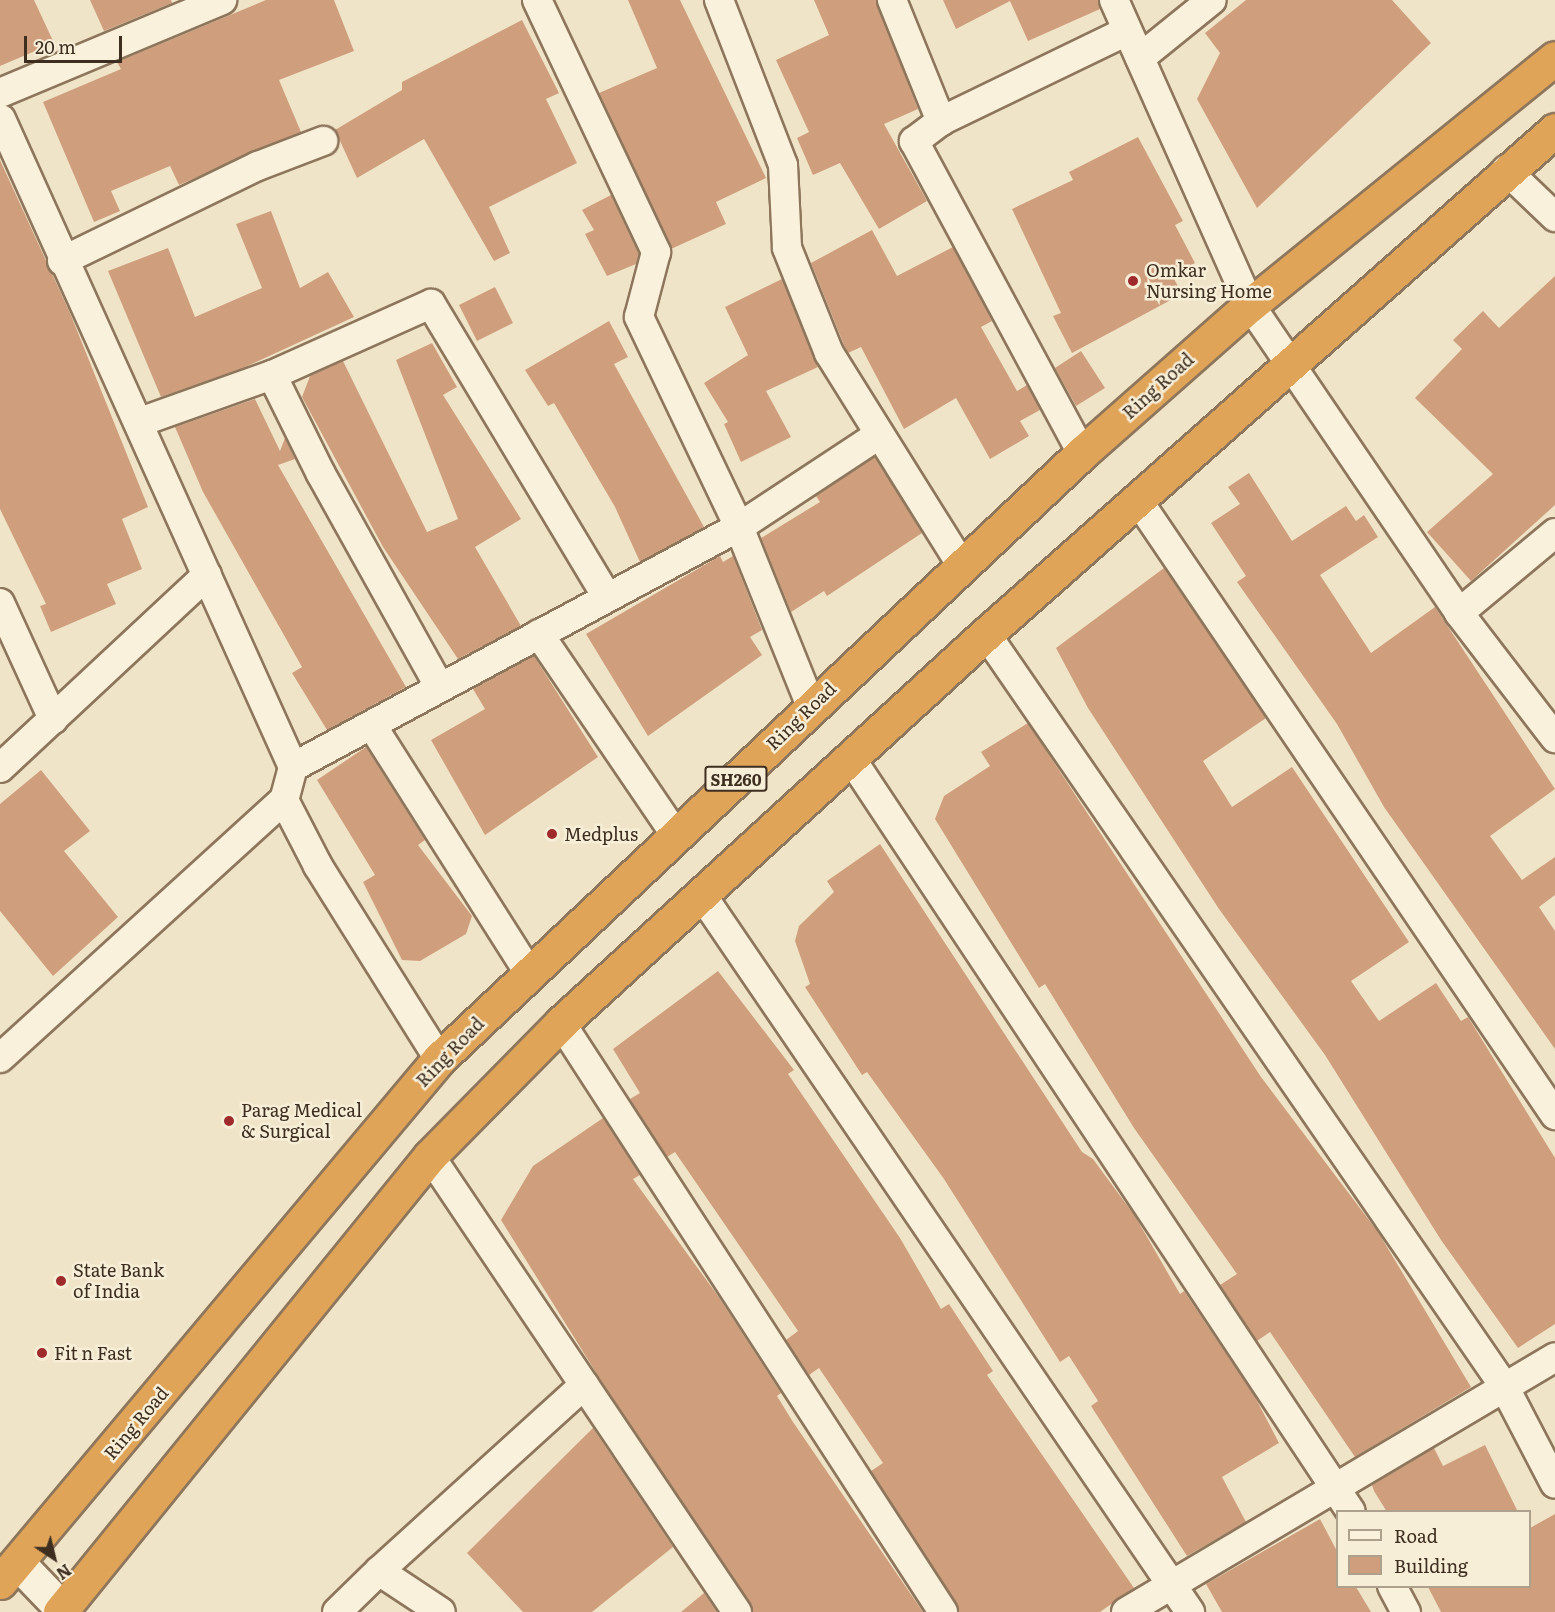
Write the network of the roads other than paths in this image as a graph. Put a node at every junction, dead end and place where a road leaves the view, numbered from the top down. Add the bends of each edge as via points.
1 (222, 0) edge
2 (537, 0) edge
3 (719, 0) edge
4 (892, 0) edge
5 (1114, 0) edge
6 (1212, 0) edge
7 (1127, 31) junction
8 (1140, 58) junction
9 (1555, 58) edge
10 (0, 112) edge
11 (941, 121) junction
12 (1555, 130) edge
13 (323, 141) dead end
14 (1506, 170) junction
15 (1555, 217) edge
16 (62, 261) junction
17 (1250, 305) junction
18 (1286, 364) junction
19 (272, 375) junction
20 (140, 422) junction
21 (877, 436) junction
22 (1082, 453) junction
23 (1139, 502) junction
24 (739, 527) junction
25 (1555, 533) edge
26 (961, 564) junction
27 (207, 575) junction
28 (606, 595) junction
29 (0, 603) edge
30 (1459, 613) junction
31 (539, 634) junction
32 (986, 634) junction
33 (439, 686) junction
34 (811, 706) junction
35 (53, 719) junction
36 (373, 727) junction
37 (1555, 738) edge
38 (852, 760) junction
39 (293, 767) junction
40 (0, 768) edge
41 (284, 800) junction
42 (677, 837) junction
43 (701, 894) junction
44 (530, 974) junction
45 (561, 1023) junction
46 (0, 1058) edge
47 (439, 1059) junction
48 (1555, 1115) edge
49 (430, 1156) junction
50 (1555, 1357) edge
51 (584, 1385) junction
52 (1504, 1386) junction
53 (1555, 1484) edge
54 (1345, 1500) edge
55 (6, 1567) edge
56 (379, 1571) junction
57 (1173, 1584) junction
58 (1393, 1588) edge
59 (63, 1611) edge
60 (337, 1612) edge
61 (441, 1612) edge
62 (737, 1612) edge
63 (943, 1612) edge
64 (1126, 1612) edge
65 (1190, 1612) edge
66 (1407, 1612) edge

1 - 10 street
2 - 24 street via 656,252 639,317
3 - 21 street via 783,165 787,248 829,353
4 - 11 street
5 - 7 street
6 - 8 street
7 - 8 street
7 - 11 street
8 - 17 street
9 - 17 highway, Ring Road / SH260
10 - 16 street
11 - 22 street via 914,141
12 - 14 highway
13 - 16 street via 258,166
14 - 15 street
14 - 18 highway
16 - 20 street
17 - 18 street
17 - 22 highway, Ring Road / SH260
18 - 23 highway
18 - 30 street
19 - 20 street
19 - 28 street via 431,304
19 - 33 street via 321,474
20 - 27 street
21 - 24 street
21 - 26 street
22 - 26 highway, Ring Road / SH260
23 - 32 highway
23 - 48 street
24 - 28 street
24 - 34 street
25 - 30 street
26 - 34 highway, Ring Road / SH260
27 - 35 street
27 - 39 street
28 - 31 street
29 - 35 street
30 - 37 street
31 - 33 street
31 - 42 street
32 - 38 highway
32 - 52 street
33 - 36 street
34 - 42 highway, Ring Road / SH260
35 - 40 street
36 - 39 street
36 - 44 street
38 - 43 highway
38 - 54 street
39 - 41 street
41 - 46 street
41 - 47 street via 318,866
42 - 44 highway, Ring Road / SH260
43 - 45 highway
43 - 57 street
44 - 47 highway, Ring Road / SH260
45 - 49 highway
45 - 63 street
47 - 55 highway, Ring Road / SH260
49 - 51 street
49 - 59 highway
50 - 52 street
51 - 56 street
51 - 62 street
52 - 53 street
52 - 54 street
54 - 57 street
55 - 59 main road
56 - 60 street
56 - 61 street
57 - 64 street
57 - 65 street
58 - 66 street

